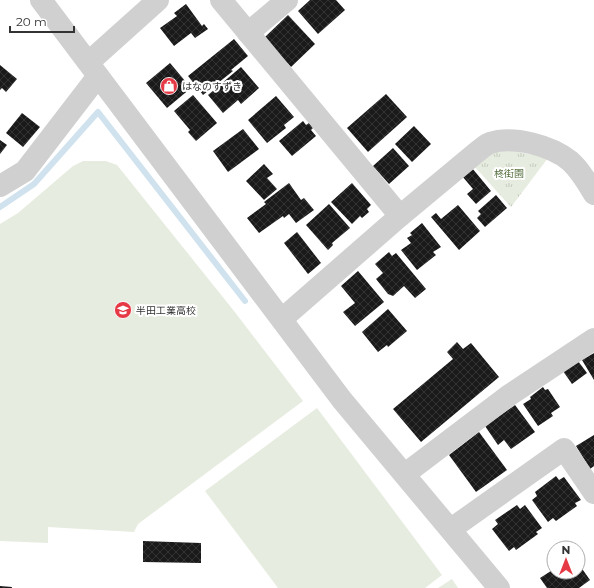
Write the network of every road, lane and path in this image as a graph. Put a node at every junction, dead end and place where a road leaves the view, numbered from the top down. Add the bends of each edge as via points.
1 (41, 0) edge
2 (158, 0) edge
3 (221, 0) edge
4 (287, 0) edge
5 (248, 33) junction
6 (94, 69) junction
7 (0, 186) edge
8 (594, 194) edge
9 (400, 216) junction
10 (282, 319) junction
11 (594, 339) edge
12 (405, 474) junction
13 (594, 493) edge
14 (451, 529) junction
15 (499, 588) edge

1 - 6 street
2 - 6 street
3 - 5 street
4 - 5 street
5 - 9 street
6 - 7 street via 25,171
6 - 10 street
8 - 9 street via 570,161 541,146 506,141 490,143 477,152
9 - 10 street
10 - 12 street via 342,400
11 - 12 street via 508,396
12 - 14 street
13 - 14 street via 564,449
14 - 15 street

